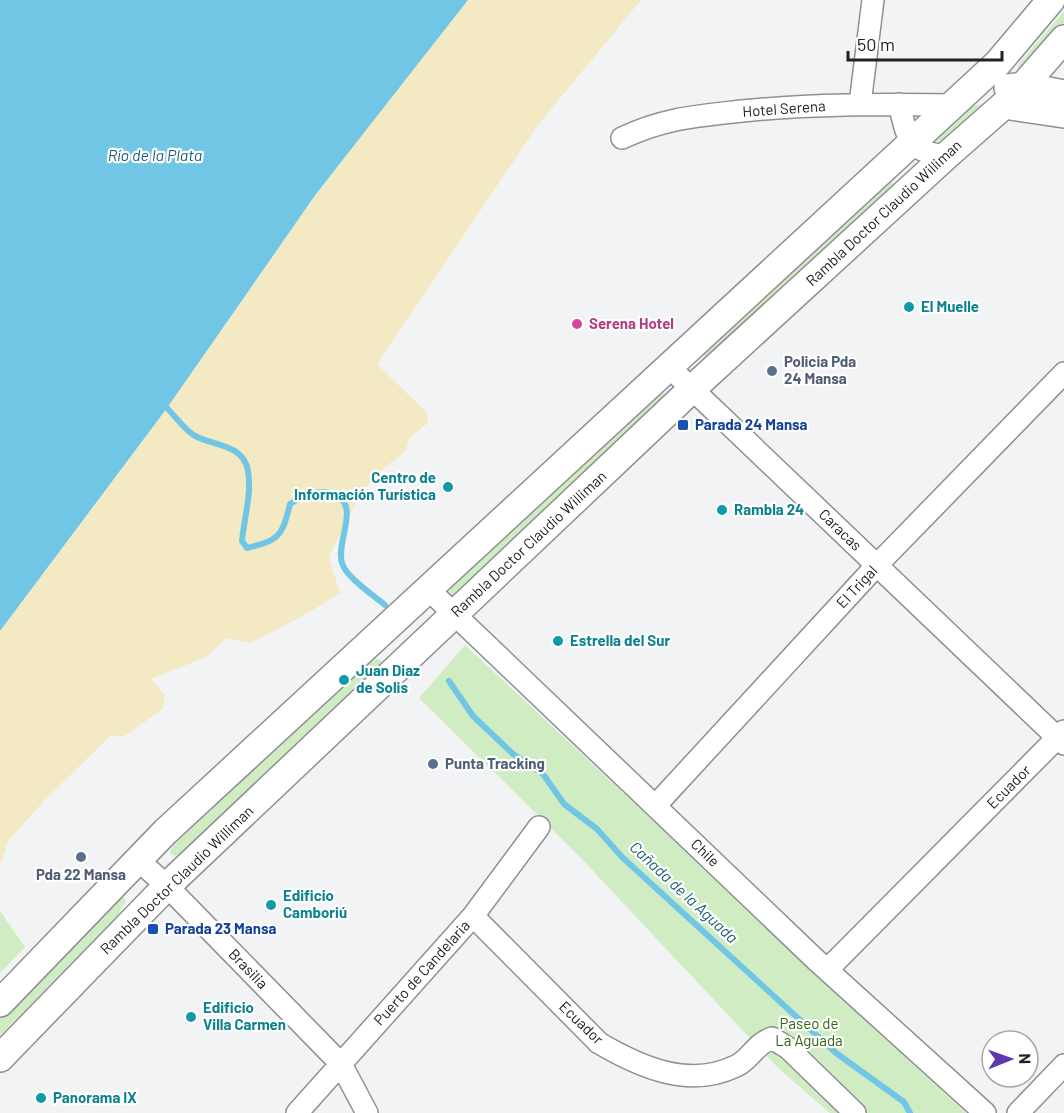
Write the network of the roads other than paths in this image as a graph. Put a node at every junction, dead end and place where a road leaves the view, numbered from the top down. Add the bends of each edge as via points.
1 (873, 0) edge
2 (1051, 0) edge
3 (1064, 39) edge
4 (998, 63) junction
5 (1009, 94) junction
6 (1064, 94) edge
7 (956, 101) junction
8 (860, 104) junction
9 (899, 104) junction
10 (1064, 114) edge
11 (622, 138) dead end
12 (911, 142) junction
13 (946, 156) junction
14 (668, 366) junction
15 (1064, 373) edge
16 (692, 389) junction
17 (877, 565) junction
18 (428, 589) junction
19 (455, 615) junction
20 (1062, 738) edge
21 (656, 805) junction
22 (539, 827) dead end
23 (138, 860) junction
24 (167, 886) junction
25 (473, 916) junction
26 (828, 969) junction
27 (0, 1003) edge
28 (0, 1058) edge
29 (341, 1064) junction
30 (1064, 1065) edge
31 (297, 1113) edge
32 (368, 1113) edge
33 (855, 1113) edge
34 (985, 1113) edge
35 (1018, 1113) edge

1 - 8 street
2 - 4 main road
3 - 5 main road, Rambla Doctor Claudio Williman
4 - 5 main road
4 - 7 main road
5 - 6 main road
5 - 7 main road
5 - 10 main road
5 - 13 main road, Rambla Doctor Claudio Williman
7 - 9 street, Hotel Serena
7 - 12 main road
8 - 9 street, Hotel Serena
8 - 11 street, Hotel Serena via 684,117
9 - 12 street
12 - 13 street via 920,151
12 - 14 main road
13 - 16 main road, Rambla Doctor Claudio Williman
14 - 16 street, Caracas
14 - 18 main road
15 - 17 street, El Trigal
16 - 17 street, Caracas
16 - 19 main road, Rambla Doctor Claudio Williman
17 - 20 street, Caracas
17 - 21 street, El Trigal
18 - 19 street, Chile
18 - 23 main road
19 - 21 street, Chile
19 - 24 main road, Rambla Doctor Claudio Williman
20 - 26 street, Ecuador
21 - 26 street, Chile
22 - 25 street, Puerto de Candelaria
23 - 24 street, Brasilia
23 - 27 main road
24 - 28 main road, Rambla Doctor Claudio Williman
24 - 29 street, Brasilia
25 - 29 street, Puerto de Candelaria
25 - 33 street, Ecuador via 599,1043 619,1055 668,1074 689,1076 738,1066 761,1042 772,1038 788,1048
26 - 34 street, Chile
29 - 31 street, Puerto de Candelaria
29 - 32 street, Brasilia
30 - 35 street

